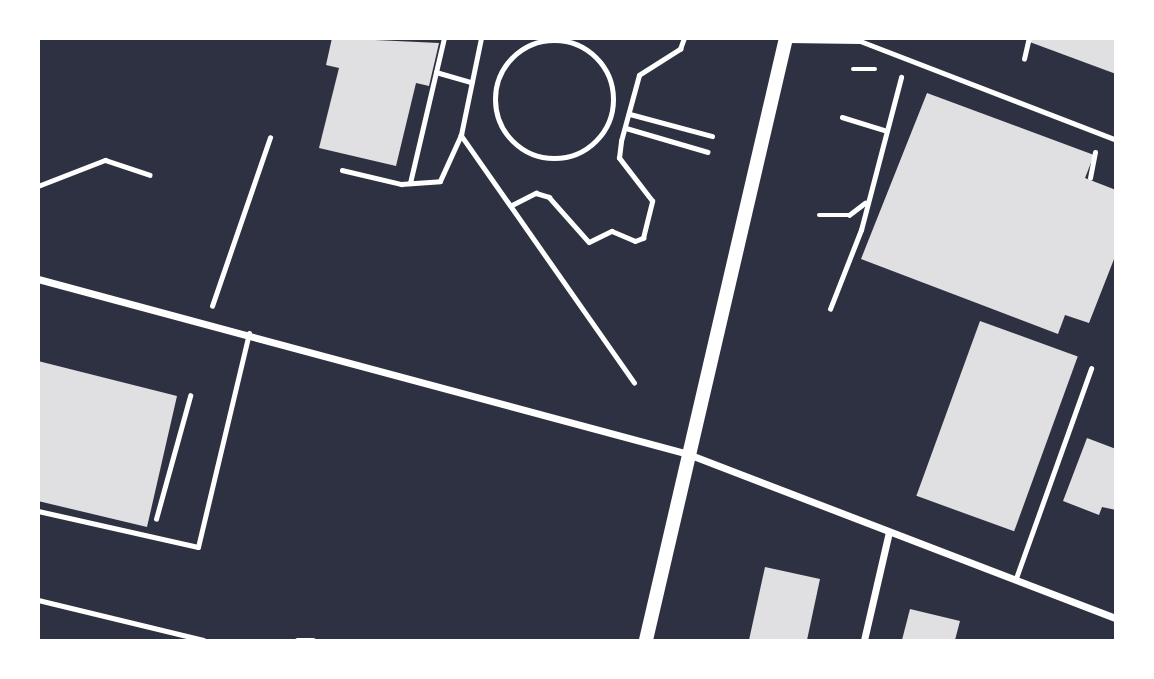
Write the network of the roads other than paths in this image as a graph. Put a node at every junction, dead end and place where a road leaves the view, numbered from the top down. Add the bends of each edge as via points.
1 (786, 39) edge
2 (538, 40) edge
3 (1115, 140) edge
4 (38, 279) edge
5 (249, 333) junction
6 (1091, 368) dead end
7 (688, 454) junction
8 (38, 511) edge
9 (890, 532) junction
10 (1016, 578) junction
11 (38, 600) edge
12 (1115, 618) edge
13 (203, 640) edge
14 (297, 640) edge
15 (313, 640) edge
16 (646, 640) edge
17 (864, 640) edge

1 - 3 lane via 860,41
1 - 7 main road
2 - 2 lane via 558,39 586,49 606,69 613,88 613,108 600,135 559,158 522,149 498,119 494,99 506,63
4 - 5 street
5 - 7 street
5 - 8 lane via 198,547
6 - 10 lane
7 - 9 street
7 - 16 main road
9 - 10 street
9 - 17 street
10 - 12 street
11 - 13 lane
14 - 15 lane

